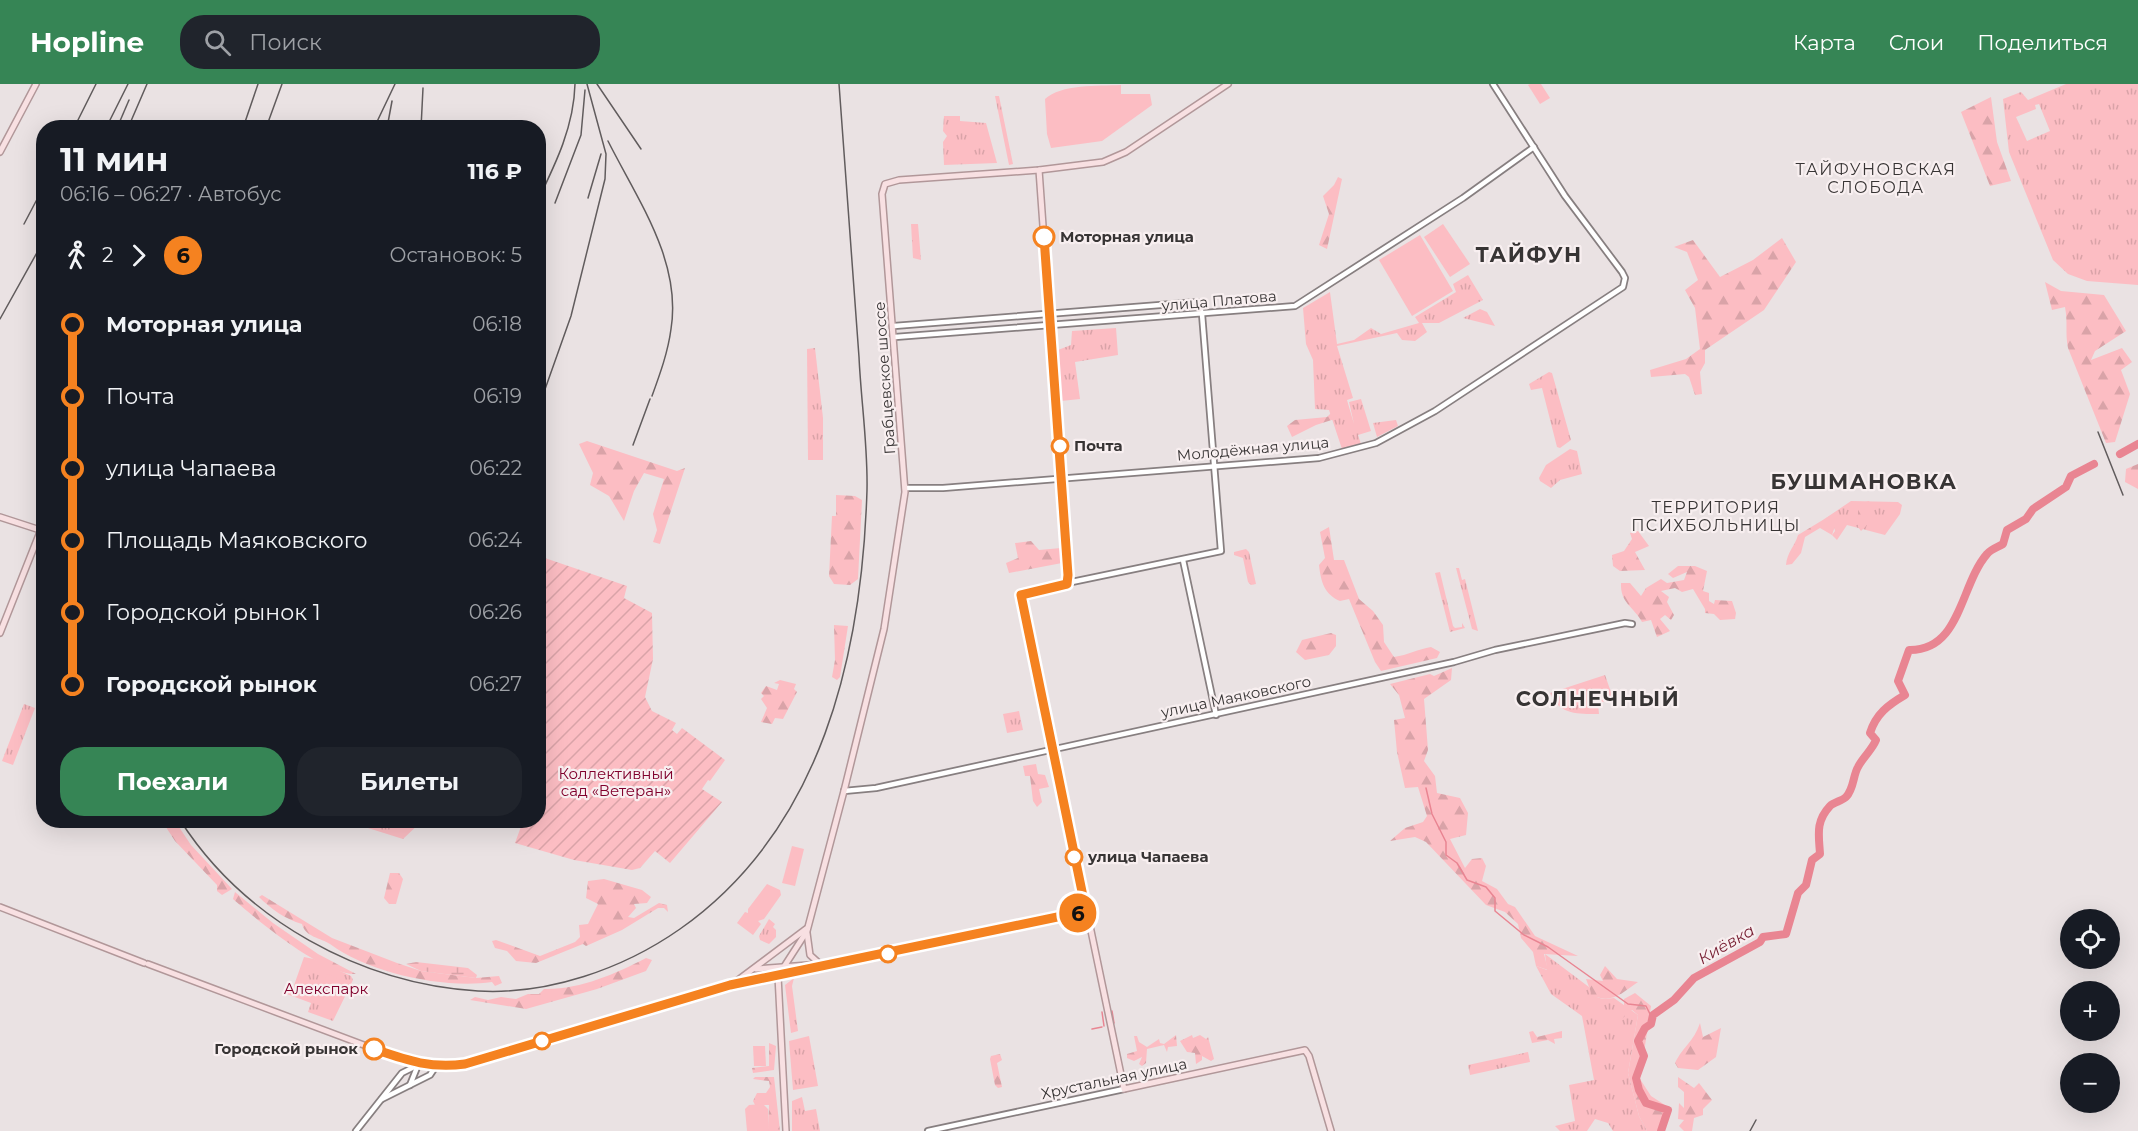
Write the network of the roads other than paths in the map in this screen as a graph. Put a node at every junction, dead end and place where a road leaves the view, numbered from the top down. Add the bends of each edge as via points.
1 (36, 84) edge
2 (1228, 84) edge
3 (1493, 84) edge
4 (1534, 147) junction
5 (0, 152) edge
6 (1039, 170) junction
7 (1202, 314) junction
8 (1050, 315) junction
9 (894, 326) junction
10 (1051, 326) junction
11 (894, 337) junction
12 (1215, 465) junction
13 (1062, 477) junction
14 (905, 488) junction
15 (0, 517) edge
16 (36, 529) edge
17 (36, 540) edge
18 (1183, 560) junction
19 (1067, 584) junction
20 (1632, 624) dead end
21 (0, 633) edge
22 (1216, 715) junction
23 (1052, 750) junction
24 (844, 791) junction
25 (0, 907) edge
26 (1086, 911) junction
27 (807, 929) junction
28 (841, 963) junction
29 (821, 964) junction
30 (785, 967) junction
31 (754, 969) junction
32 (778, 976) junction
33 (730, 985) junction
34 (402, 1059) junction
35 (418, 1065) junction
36 (436, 1066) junction
37 (402, 1073) junction
38 (398, 1079) junction
39 (410, 1084) junction
40 (404, 1088) junction
41 (1124, 1089) junction
42 (380, 1101) junction
43 (356, 1131) edge
44 (786, 1131) edge
45 (928, 1131) edge
46 (1331, 1131) edge

1 - 5 main road
2 - 6 main road, Грабцевское шоссе via 1117,157
3 - 4 street
4 - 7 street, улица Платова via 1463,198 1298,304
4 - 12 street, Молодёжная улица via 1622,272 1623,287 1435,411 1376,443 1319,458
6 - 8 main road
6 - 9 main road, Грабцевское шоссе via 885,184 882,194
7 - 8 street, улица Платова via 1198,302
7 - 10 street, улица Платова
7 - 12 street
8 - 9 street, улица Платова
8 - 10 main road
9 - 11 main road, Грабцевское шоссе
10 - 11 street, улица Платова
10 - 13 main road
11 - 14 main road, Грабцевское шоссе
12 - 13 street, Молодёжная улица
12 - 18 street via 1221,551
13 - 14 street, Молодёжная улица
13 - 19 main road
14 - 24 main road, Грабцевское шоссе via 884,629
15 - 16 main road
17 - 21 main road
18 - 19 street
18 - 22 street
19 - 23 main road via 1021,595
20 - 22 street, улица Маяковского via 1518,645
22 - 23 street, улица Маяковского
23 - 24 street, улица Маяковского via 876,788
23 - 26 main road
24 - 27 main road, Грабцевское шоссе
25 - 34 main road
26 - 28 main road
26 - 41 main road
27 - 29 main road via 810,955
27 - 30 main road
27 - 31 main road
28 - 29 main road
28 - 32 main road
29 - 30 main road
30 - 31 main road
30 - 32 main road
31 - 33 main road
32 - 33 main road
32 - 44 main road
33 - 36 main road via 465,1064
34 - 35 main road
34 - 37 street
35 - 36 main road
35 - 37 street
35 - 39 street
36 - 39 street via 430,1075
37 - 38 street
38 - 40 street
38 - 42 street
39 - 40 street
40 - 42 street
41 - 45 street, Хрустальная улица
41 - 46 main road, Хрустальная улица via 1305,1050
42 - 43 street

